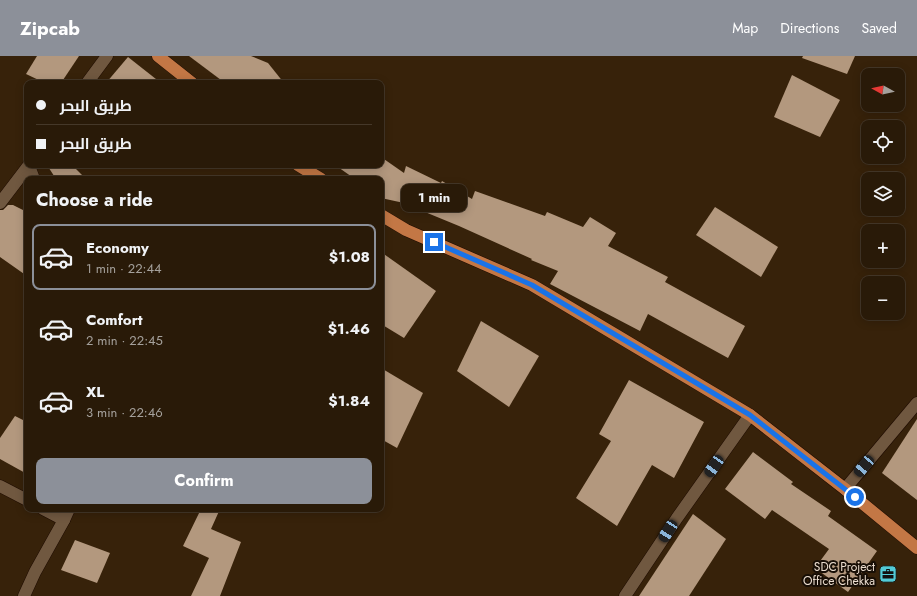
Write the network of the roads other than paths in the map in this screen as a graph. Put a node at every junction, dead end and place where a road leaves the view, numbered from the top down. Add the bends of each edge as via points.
1 (106, 56) edge
2 (158, 56) edge
3 (89, 80) edge
4 (188, 80) edge
5 (27, 168) edge
6 (303, 168) edge
7 (316, 176) edge
8 (0, 202) edge
9 (384, 217) edge
10 (917, 403) edge
11 (750, 415) junction
12 (0, 486) edge
13 (845, 489) junction
14 (24, 498) edge
15 (49, 512) edge
16 (68, 512) edge
17 (64, 520) junction
18 (917, 548) edge
19 (24, 596) edge
20 (625, 596) edge

1 - 3 street
2 - 4 main road
5 - 8 street
6 - 7 main road
9 - 11 main road via 406,230 532,285
10 - 13 street
11 - 13 main road
11 - 20 street
12 - 14 street
13 - 18 main road
15 - 17 street
16 - 17 street
17 - 19 street via 34,572

